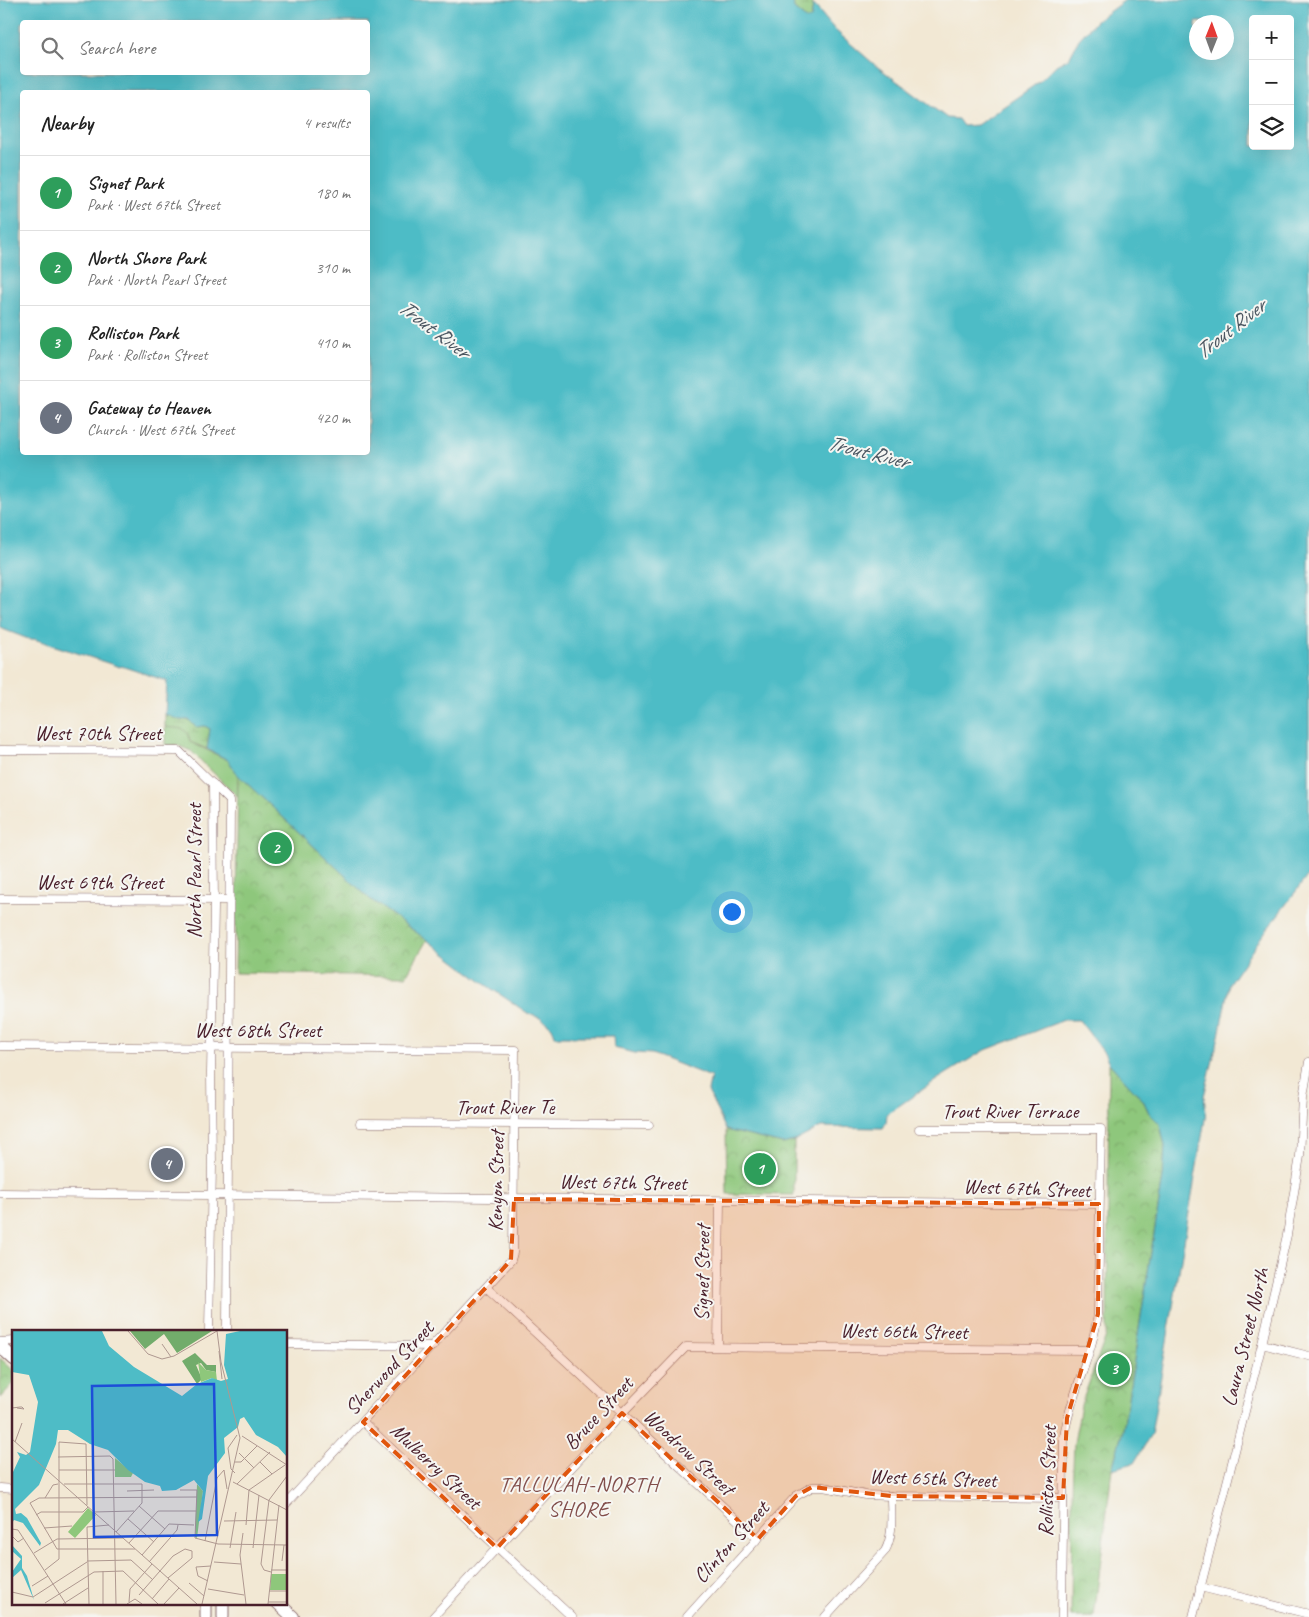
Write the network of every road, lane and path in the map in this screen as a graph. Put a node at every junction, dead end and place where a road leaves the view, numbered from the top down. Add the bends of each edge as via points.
1 (0, 750) edge
2 (213, 784) junction
3 (0, 899) edge
4 (214, 900) junction
5 (230, 900) junction
6 (0, 1046) edge
7 (212, 1047) junction
8 (229, 1047) junction
9 (515, 1050) joint
10 (1309, 1062) edge
11 (1306, 1098) edge
12 (360, 1123) dead end
13 (514, 1124) junction
14 (649, 1125) dead end
15 (919, 1129) dead end
16 (0, 1193) edge
17 (212, 1195) junction
18 (228, 1195) junction
19 (514, 1199) junction
20 (720, 1201) junction
21 (1099, 1204) junction
22 (513, 1253) joint
23 (487, 1288) junction
24 (209, 1330) edge
25 (226, 1330) edge
26 (288, 1344) edge
27 (1262, 1344) junction
28 (0, 1346) edge
29 (433, 1346) junction
30 (718, 1346) junction
31 (1089, 1350) junction
32 (1309, 1356) edge
33 (12, 1357) edge
34 (622, 1413) junction
35 (363, 1422) junction
36 (803, 1491) joint
37 (891, 1496) junction
38 (1063, 1498) junction
39 (288, 1502) edge
40 (758, 1539) junction
41 (497, 1548) junction
42 (1200, 1587) junction
43 (206, 1604) edge
44 (223, 1604) edge
45 (279, 1604) edge
46 (1309, 1614) edge
47 (206, 1617) edge
48 (223, 1617) edge
49 (293, 1617) edge
50 (433, 1617) edge
51 (572, 1617) edge
52 (686, 1617) edge
53 (825, 1617) edge
54 (1062, 1617) edge
55 (1193, 1617) edge

1 - 2 street, West 70th Street via 179,751
2 - 4 street, North Pearl Street
2 - 5 street, North Pearl Street via 230,801
3 - 4 street, West 69th Street
4 - 5 street, West 69th Street
4 - 7 street, North Pearl Street
5 - 8 street, North Pearl Street
6 - 7 street, West 68th Street
7 - 8 street, West 68th Street
7 - 17 street, North Pearl Street
8 - 9 street, West 68th Street
8 - 18 street, North Pearl Street
9 - 13 street, Kenyon Street
10 - 11 street, Laura Street North
11 - 27 street, Laura Street North via 1287,1235
12 - 13 street, Trout River Te
13 - 14 street, Trout River Te
13 - 19 street, Kenyon Street
15 - 21 street, Trout River Terrace via 1101,1129
16 - 17 street, West 67th Street
17 - 18 street, West 67th Street
17 - 24 street, North Pearl Street
18 - 19 street, West 67th Street
18 - 25 street, North Pearl Street
19 - 20 street, West 67th Street
19 - 22 street, Kenyon Street
20 - 21 street, West 67th Street
20 - 30 street, Signet Street
21 - 31 street, West 67th Street via 1098,1314
22 - 23 street, Sherwood Street via 511,1260
23 - 29 street, Sherwood Street
23 - 34 street, Woodrow Street
26 - 29 street
27 - 32 street
27 - 42 street, Laura Street North
28 - 33 main road
29 - 35 street, Sherwood Street
30 - 31 street, West 66th Street
30 - 34 street, Bruce Street via 686,1346
31 - 38 street, Rolliston Street via 1067,1418
34 - 40 street, Woodrow Street
34 - 41 street, Bruce Street
35 - 39 street, Sherwood Street
35 - 41 street, Mulberry Street
36 - 37 street, West 65th Street via 823,1487
36 - 40 street, Clinton Street
37 - 38 street, West 65th Street
37 - 53 street via 890,1542
38 - 54 street, Rolliston Street
40 - 52 street, Clinton Street
41 - 50 street, Bruce Street
41 - 51 street, Mulberry Street
42 - 46 street
42 - 55 street, Laura Street North
43 - 47 street
44 - 48 street
45 - 49 main road

